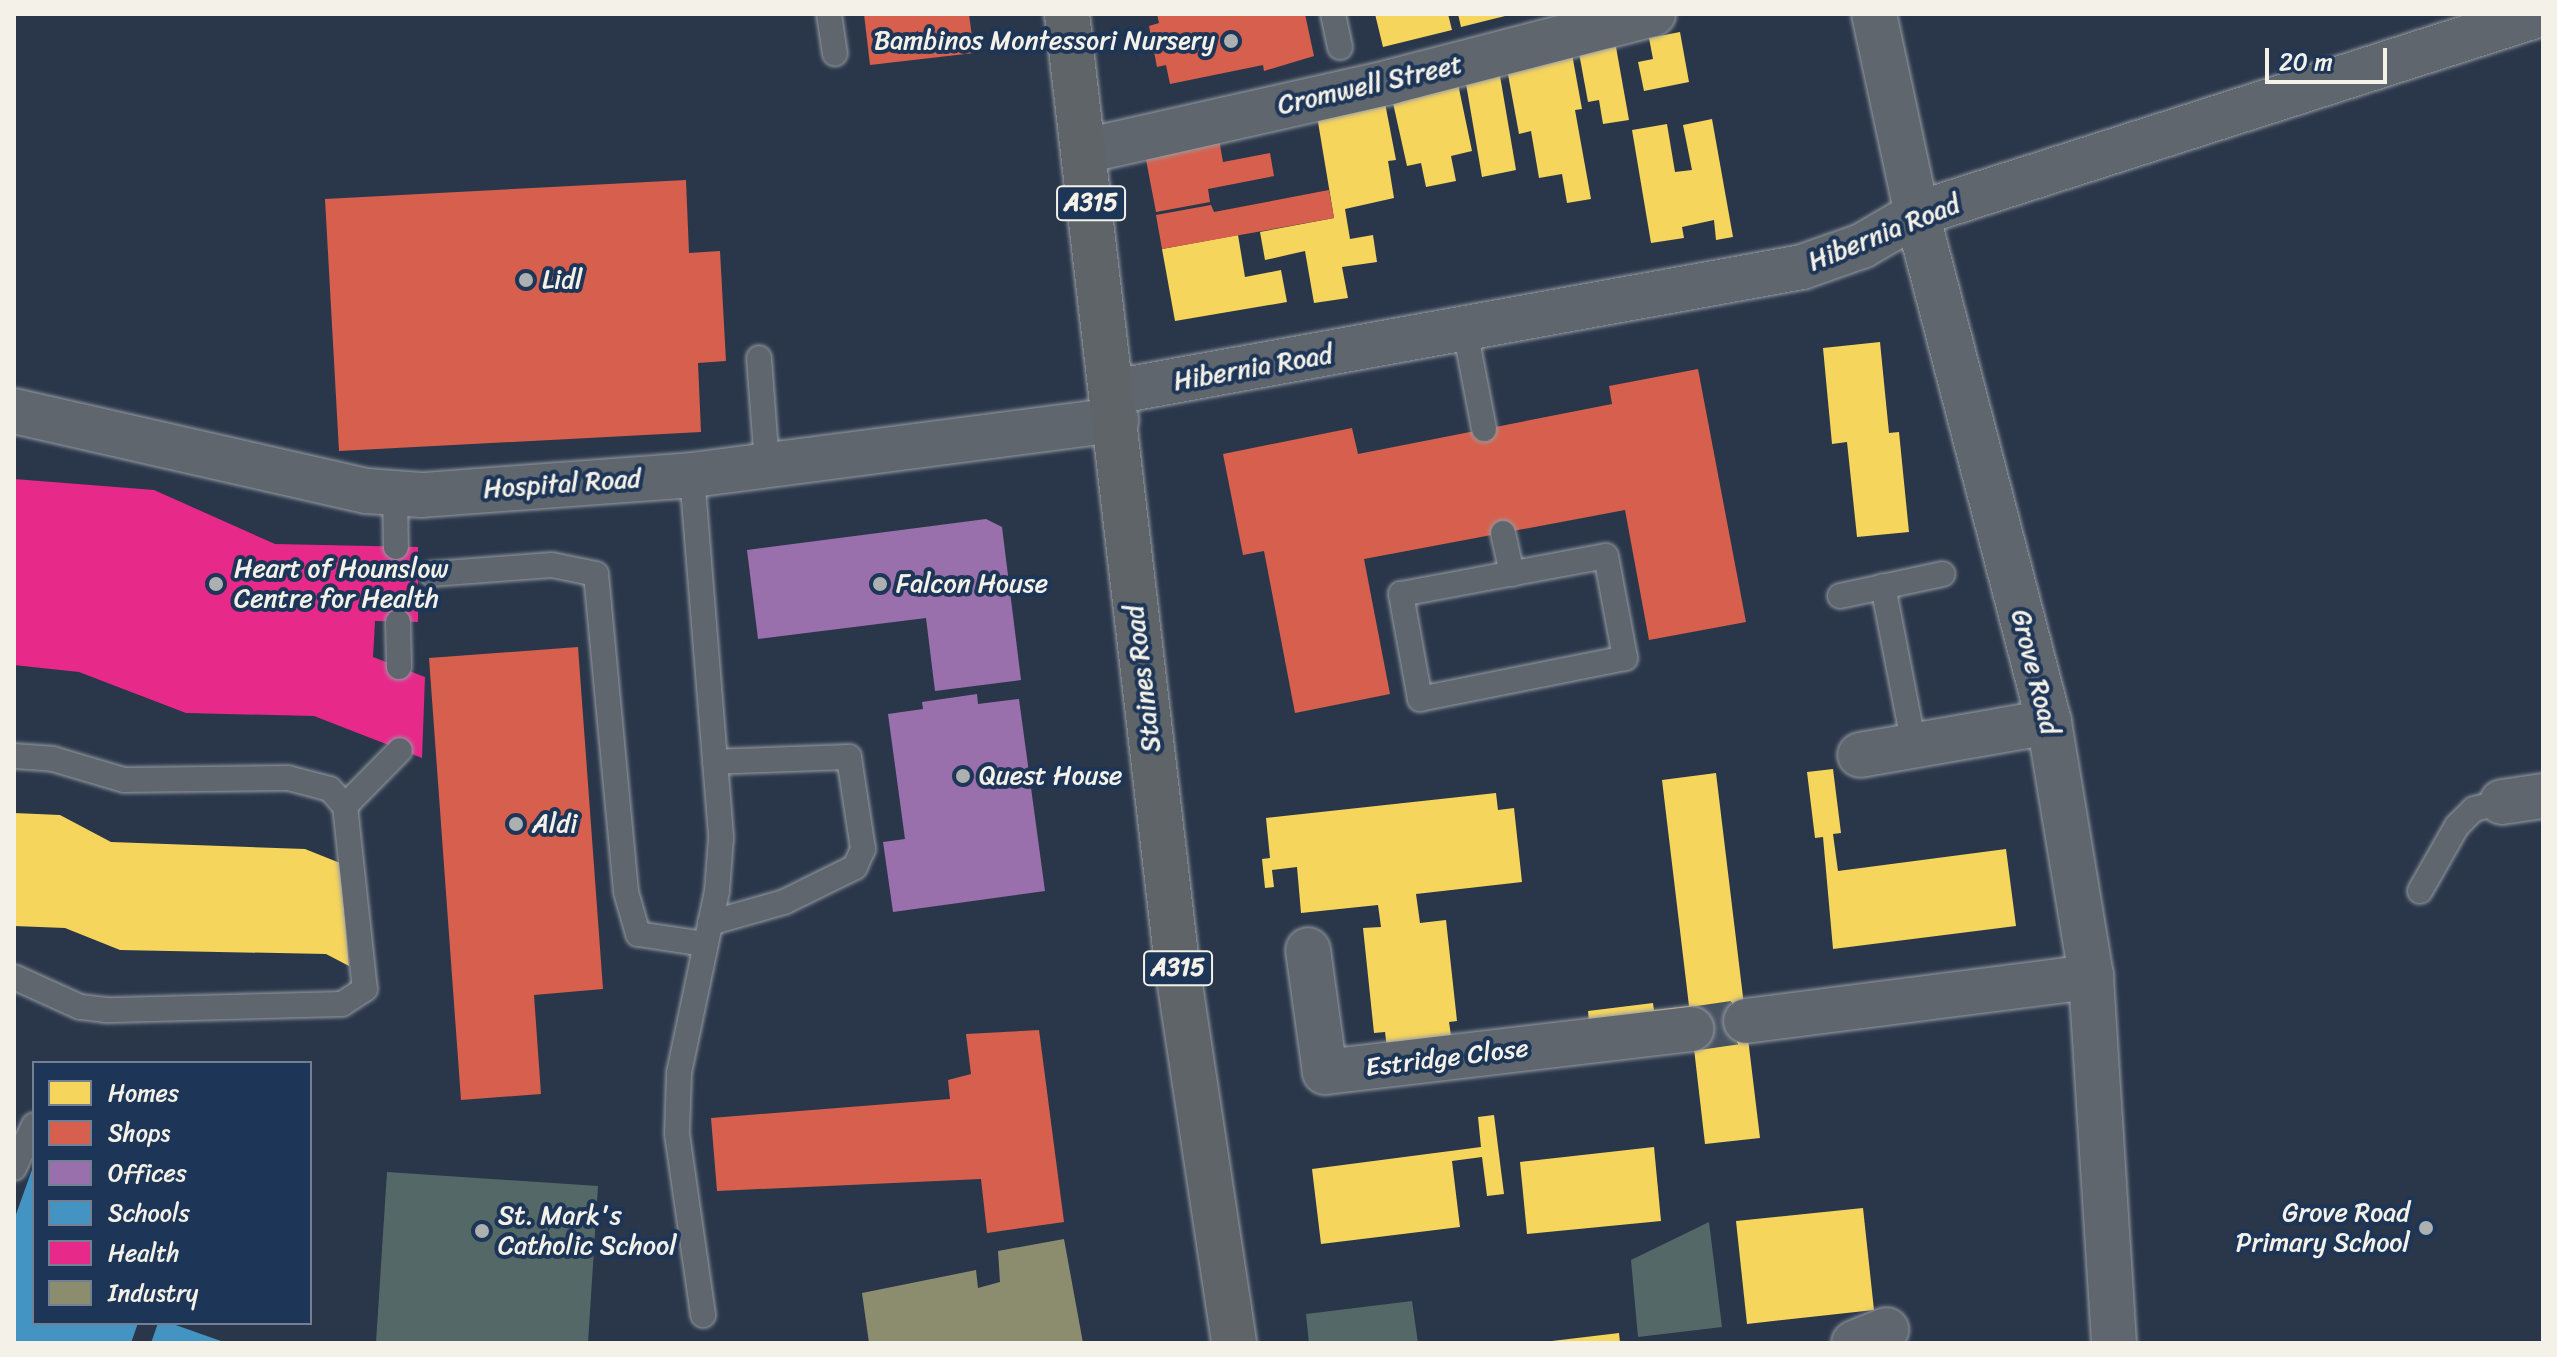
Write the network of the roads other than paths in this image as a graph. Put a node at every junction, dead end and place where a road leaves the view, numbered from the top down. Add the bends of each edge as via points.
1 (829, 14) edge
2 (1067, 14) edge
3 (1333, 14) edge
4 (1653, 14) edge
5 (1874, 14) edge
6 (2541, 14) edge
7 (1340, 47) dead end
8 (835, 54) dead end
9 (1085, 151) junction
10 (1917, 214) junction
11 (1465, 330) junction
12 (759, 358) dead end
13 (1115, 406) junction
14 (14, 411) edge
15 (1484, 429) dead end
16 (767, 465) junction
17 (692, 475) junction
18 (395, 492) junction
19 (1503, 533) dead end
20 (396, 547) dead end
21 (432, 574) dead end
22 (1512, 574) junction
23 (1943, 574) dead end
24 (1883, 586) junction
25 (1840, 596) dead end
26 (398, 622) dead end
27 (399, 667) dead end
28 (2049, 722) junction
29 (1914, 746) junction
30 (400, 750) dead end
31 (1860, 755) dead end
32 (14, 756) edge
33 (715, 762) junction
34 (2523, 799) edge
35 (345, 806) junction
36 (2420, 891) dead end
37 (708, 934) junction
38 (1308, 950) dead end
39 (14, 977) edge
40 (2091, 977) junction
41 (1746, 1021) tunnel mouth
42 (1691, 1029) tunnel mouth
43 (32, 1129) edge
44 (14, 1168) edge
45 (703, 1315) dead end
46 (1234, 1343) edge
47 (2114, 1343) edge

1 - 8 lane
2 - 9 main road, Staines Road / A315
3 - 7 lane
4 - 9 street, Cromwell Street via 1390,82
5 - 10 street, Grove Road
6 - 10 street, Hibernia Road
9 - 13 main road, Staines Road / A315
10 - 11 street, Hibernia Road via 1862,246 1802,267
10 - 28 street, Grove Road
11 - 13 street, Hibernia Road
11 - 15 lane
12 - 16 lane
13 - 16 street, Hospital Road
13 - 46 main road, Staines Road / A315 via 1177,965
14 - 18 street, Hospital Road via 367,491
16 - 17 street, Hospital Road
17 - 18 street, Hospital Road via 422,495
17 - 33 lane
18 - 20 lane
19 - 22 lane
21 - 37 lane via 552,565 596,574 626,892 638,934
22 - 22 lane via 1606,556 1625,658 1420,699 1401,594
23 - 24 lane
24 - 25 lane
24 - 29 lane
26 - 27 lane
28 - 29 street
28 - 40 street, Grove Road
29 - 31 street
30 - 35 lane
32 - 35 lane via 53,759 124,780 288,778 330,789
33 - 37 lane via 721,838
33 - 37 lane via 849,757 863,849 855,867
34 - 36 lane via 2474,809 2457,826
35 - 39 lane via 365,989 342,1004 106,1010 80,1007
37 - 45 lane via 679,1073 677,1134
38 - 42 street, Estridge Close via 1325,1072
40 - 41 street
40 - 47 street, Grove Road
43 - 44 lane

